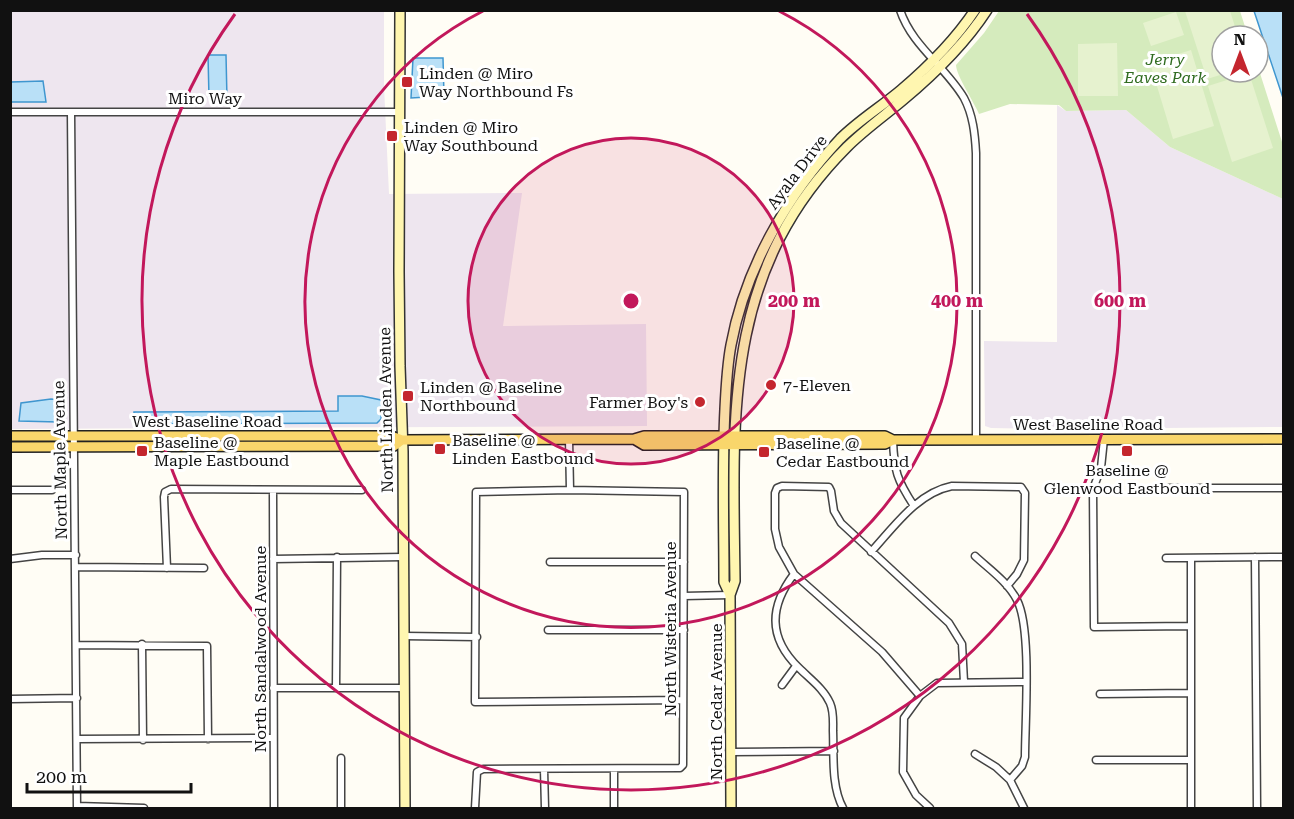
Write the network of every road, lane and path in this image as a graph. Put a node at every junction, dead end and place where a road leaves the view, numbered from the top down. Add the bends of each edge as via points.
1 (400, 10) edge
2 (900, 10) edge
3 (975, 10) edge
4 (987, 10) edge
5 (936, 63) junction
6 (10, 112) edge
7 (71, 112) junction
8 (400, 112) junction
9 (10, 436) edge
10 (74, 436) junction
11 (569, 439) junction
12 (976, 439) junction
13 (1104, 439) junction
14 (1284, 439) edge
15 (402, 440) junction
16 (735, 440) junction
17 (893, 440) junction
18 (723, 441) junction
19 (10, 447) edge
20 (74, 447) junction
21 (1169, 488) dead end
22 (1284, 488) edge
23 (10, 490) edge
24 (52, 490) dead end
25 (273, 490) junction
26 (362, 490) dead end
27 (570, 490) junction
28 (914, 506) junction
29 (871, 552) junction
30 (76, 555) junction
31 (975, 556) dead end
32 (403, 557) junction
33 (1255, 557) junction
34 (1284, 557) edge
35 (337, 558) junction
36 (1166, 558) dead end
37 (10, 559) edge
38 (273, 559) junction
39 (1191, 559) junction
40 (550, 562) dead end
41 (684, 562) junction
42 (76, 567) junction
43 (167, 568) junction
44 (204, 568) dead end
45 (794, 574) junction
46 (1007, 586) junction
47 (730, 595) junction
48 (684, 596) junction
49 (1190, 626) junction
50 (548, 630) dead end
51 (684, 630) junction
52 (404, 636) junction
53 (477, 637) junction
54 (142, 644) junction
55 (76, 645) junction
56 (796, 666) junction
57 (964, 682) junction
58 (1026, 682) junction
59 (782, 686) dead end
60 (273, 688) junction
61 (336, 688) junction
62 (404, 688) junction
63 (1190, 693) junction
64 (1100, 694) dead end
65 (920, 696) junction
66 (76, 698) junction
67 (10, 699) edge
68 (683, 700) junction
69 (273, 738) junction
70 (77, 739) junction
71 (143, 740) junction
72 (208, 740) junction
73 (834, 751) junction
74 (731, 752) junction
75 (975, 754) dead end
76 (340, 758) dead end
77 (1096, 760) dead end
78 (1190, 760) junction
79 (544, 769) junction
80 (614, 769) junction
81 (1010, 780) junction
82 (77, 807) edge
83 (144, 808) edge
84 (274, 808) edge
85 (340, 808) edge
86 (405, 808) edge
87 (475, 808) edge
88 (545, 808) edge
89 (614, 808) edge
90 (732, 808) edge
91 (843, 808) edge
92 (930, 808) edge
93 (1024, 808) edge
94 (1191, 808) edge
95 (1257, 808) edge

1 - 8 main road, North Linden Avenue
2 - 5 street via 908,30
3 - 5 main road, Ayala Drive
4 - 5 main road, Ayala Drive via 965,39
5 - 12 street via 963,98 975,137
5 - 16 main road, Ayala Drive via 904,99 847,147 787,223 749,316 739,368
5 - 18 main road, Ayala Drive via 840,139 780,218 742,298 734,327
6 - 7 street, Miro Way
7 - 8 street, Miro Way
7 - 10 street, North Maple Avenue
8 - 15 main road, North Linden Avenue
9 - 10 main road, West Baseline Road
10 - 15 main road, West Baseline Road via 391,436
10 - 20 street, North Maple Avenue
11 - 15 main road, West Baseline Road
11 - 18 main road, West Baseline Road via 644,436
11 - 27 street
12 - 13 main road, West Baseline Road
12 - 17 main road, West Baseline Road
13 - 14 main road, West Baseline Road
13 - 49 street via 1101,468 1093,489 1094,627
15 - 20 main road, West Baseline Road via 393,446
15 - 32 main road, North Linden Avenue
16 - 17 main road, West Baseline Road via 885,436
16 - 18 main road, West Baseline Road
16 - 47 main road, North Cedar Avenue via 735,581
17 - 28 street via 899,483
18 - 47 main road, North Cedar Avenue via 724,582
19 - 20 main road, West Baseline Road
20 - 30 street, North Maple Avenue
21 - 22 street
23 - 24 street
25 - 26 street
25 - 38 street, North Sandalwood Avenue
25 - 43 street via 168,490 164,497
27 - 41 street, North Wisteria Avenue via 684,492
27 - 53 street via 476,492
28 - 29 street
28 - 46 street via 927,495 952,486 1021,487 1025,493 1024,560
29 - 45 street via 841,523 829,487 782,486 775,493 775,529 779,548
29 - 57 street via 949,622 962,644
30 - 37 street
30 - 42 street, North Maple Avenue
31 - 46 street
32 - 35 street
32 - 52 main road, North Linden Avenue
33 - 34 street
33 - 39 street
33 - 95 street
35 - 38 street
35 - 61 street
36 - 39 street
38 - 60 street, North Sandalwood Avenue
39 - 49 street
40 - 41 street
41 - 48 street, North Wisteria Avenue
42 - 43 street
42 - 55 street, North Maple Avenue
43 - 44 street
45 - 56 street via 778,601 776,631
45 - 65 street via 882,652
46 - 58 street via 1017,600 1023,620
47 - 48 street
47 - 74 main road, North Cedar Avenue
48 - 51 street, North Wisteria Avenue
49 - 63 street
50 - 51 street
51 - 68 street, North Wisteria Avenue
52 - 53 street
52 - 62 main road, North Linden Avenue
53 - 68 street via 475,702
54 - 55 street
54 - 71 street
54 - 72 street via 207,646
55 - 66 street, North Maple Avenue
56 - 59 street
56 - 73 street via 830,703
57 - 58 street
57 - 65 street via 937,683
58 - 81 street via 1025,757
60 - 61 street
60 - 69 street, North Sandalwood Avenue
61 - 62 street
62 - 86 main road, North Linden Avenue
63 - 64 street
63 - 78 street
65 - 92 street via 904,718 903,772 916,795
66 - 67 street
66 - 70 street, North Maple Avenue
68 - 80 street, North Wisteria Avenue via 683,765
69 - 72 street
69 - 84 street, North Sandalwood Avenue
70 - 71 street
70 - 82 street, North Maple Avenue
71 - 72 street
73 - 74 street
73 - 91 street via 836,789
74 - 90 main road, North Cedar Avenue
75 - 81 street
76 - 85 street
77 - 78 street
78 - 94 street
79 - 80 street
79 - 87 street via 477,772
79 - 88 street
80 - 89 street
81 - 93 street
82 - 83 street

